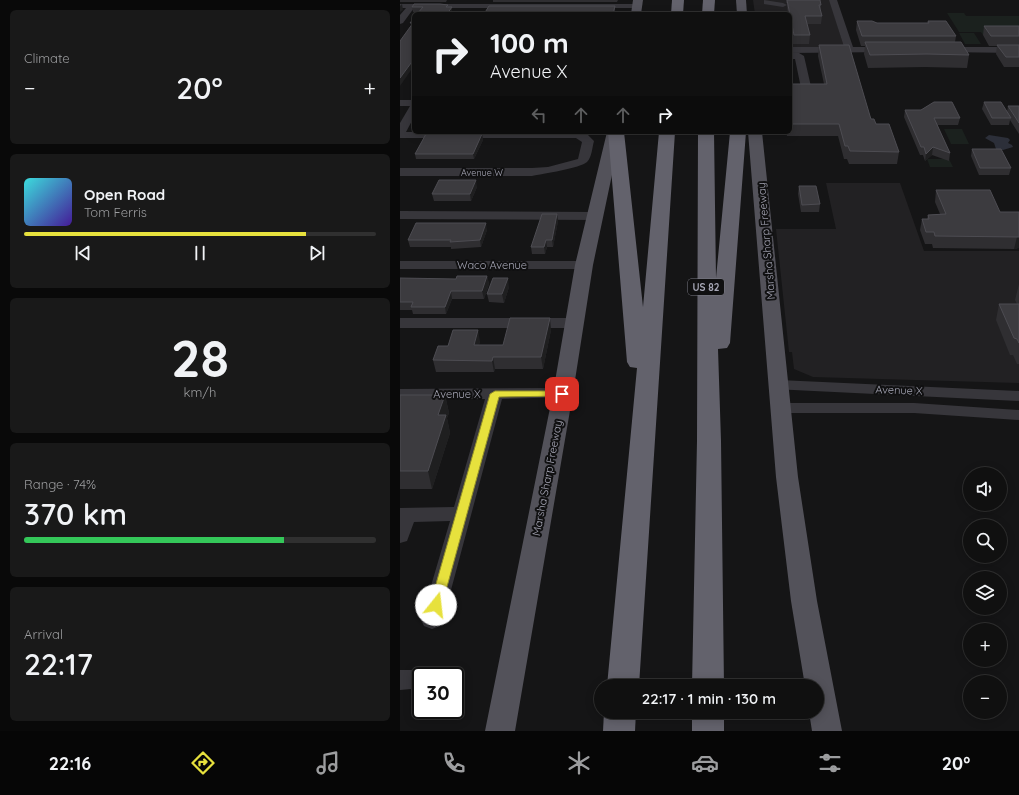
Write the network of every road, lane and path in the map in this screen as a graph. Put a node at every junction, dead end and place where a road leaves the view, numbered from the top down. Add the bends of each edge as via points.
1 (678, 0) edge
2 (709, 0) edge
3 (741, 0) edge
4 (833, 0) edge
5 (767, 1) edge
6 (477, 3) edge
7 (400, 6) edge
8 (412, 6) junction
9 (637, 7) edge
10 (472, 12) edge
11 (677, 12) edge
12 (708, 12) edge
13 (742, 12) edge
14 (771, 12) edge
15 (773, 12) edge
16 (400, 21) edge
17 (792, 50) edge
18 (850, 50) junction
19 (897, 50) edge
20 (936, 50) edge
21 (1019, 50) edge
22 (794, 56) edge
23 (792, 91) edge
24 (400, 103) edge
25 (412, 103) edge
26 (412, 111) edge
27 (400, 132) edge
28 (615, 134) edge
29 (615, 134) edge
30 (667, 134) edge
31 (706, 134) edge
32 (738, 134) edge
33 (755, 134) edge
34 (400, 135) edge
35 (400, 172) edge
36 (400, 215) edge
37 (596, 216) junction
38 (584, 264) junction
39 (400, 265) edge
40 (400, 323) edge
41 (574, 323) junction
42 (779, 385) junction
43 (400, 394) edge
44 (495, 394) junction
45 (562, 394) junction
46 (1019, 396) edge
47 (781, 408) junction
48 (1019, 415) edge
49 (644, 424) junction
50 (709, 441) junction
51 (461, 514) junction
52 (404, 515) edge
53 (400, 536) edge
54 (432, 620) dead end
55 (623, 679) edge
56 (708, 679) edge
57 (620, 719) edge
58 (708, 719) edge
59 (500, 731) edge
60 (619, 731) edge
61 (708, 731) edge
62 (827, 731) edge

1 - 11 highway
2 - 12 highway
3 - 13 main road
4 - 18 street
5 - 14 street
5 - 15 street via 783,8
6 - 8 street
6 - 9 street
6 - 10 street
7 - 8 street
8 - 16 street
17 - 18 street
18 - 19 street
20 - 21 street
22 - 23 street via 807,90
24 - 25 street
26 - 27 street
28 - 37 main road, Marsha Sharp Freeway
29 - 49 highway
30 - 49 highway
31 - 50 highway, US 82
32 - 50 highway
33 - 42 main road, Marsha Sharp Freeway
34 - 35 street, Avenue W via 576,135 587,139 586,153 582,161 532,172
36 - 37 street
37 - 38 main road, Marsha Sharp Freeway
38 - 39 street, Waco Avenue
38 - 41 main road, Marsha Sharp Freeway
40 - 41 street
41 - 45 main road, Marsha Sharp Freeway
42 - 46 street, Avenue X
42 - 47 main road, Marsha Sharp Freeway
43 - 44 street, Avenue X
44 - 45 street, Avenue X
44 - 51 street
45 - 59 main road, Marsha Sharp Freeway
47 - 48 street, Avenue X via 914,408
47 - 62 main road, Marsha Sharp Freeway via 787,476 804,601
49 - 55 highway
50 - 56 highway, US 82
51 - 52 street
51 - 54 street
52 - 53 street
57 - 60 highway
58 - 61 highway

